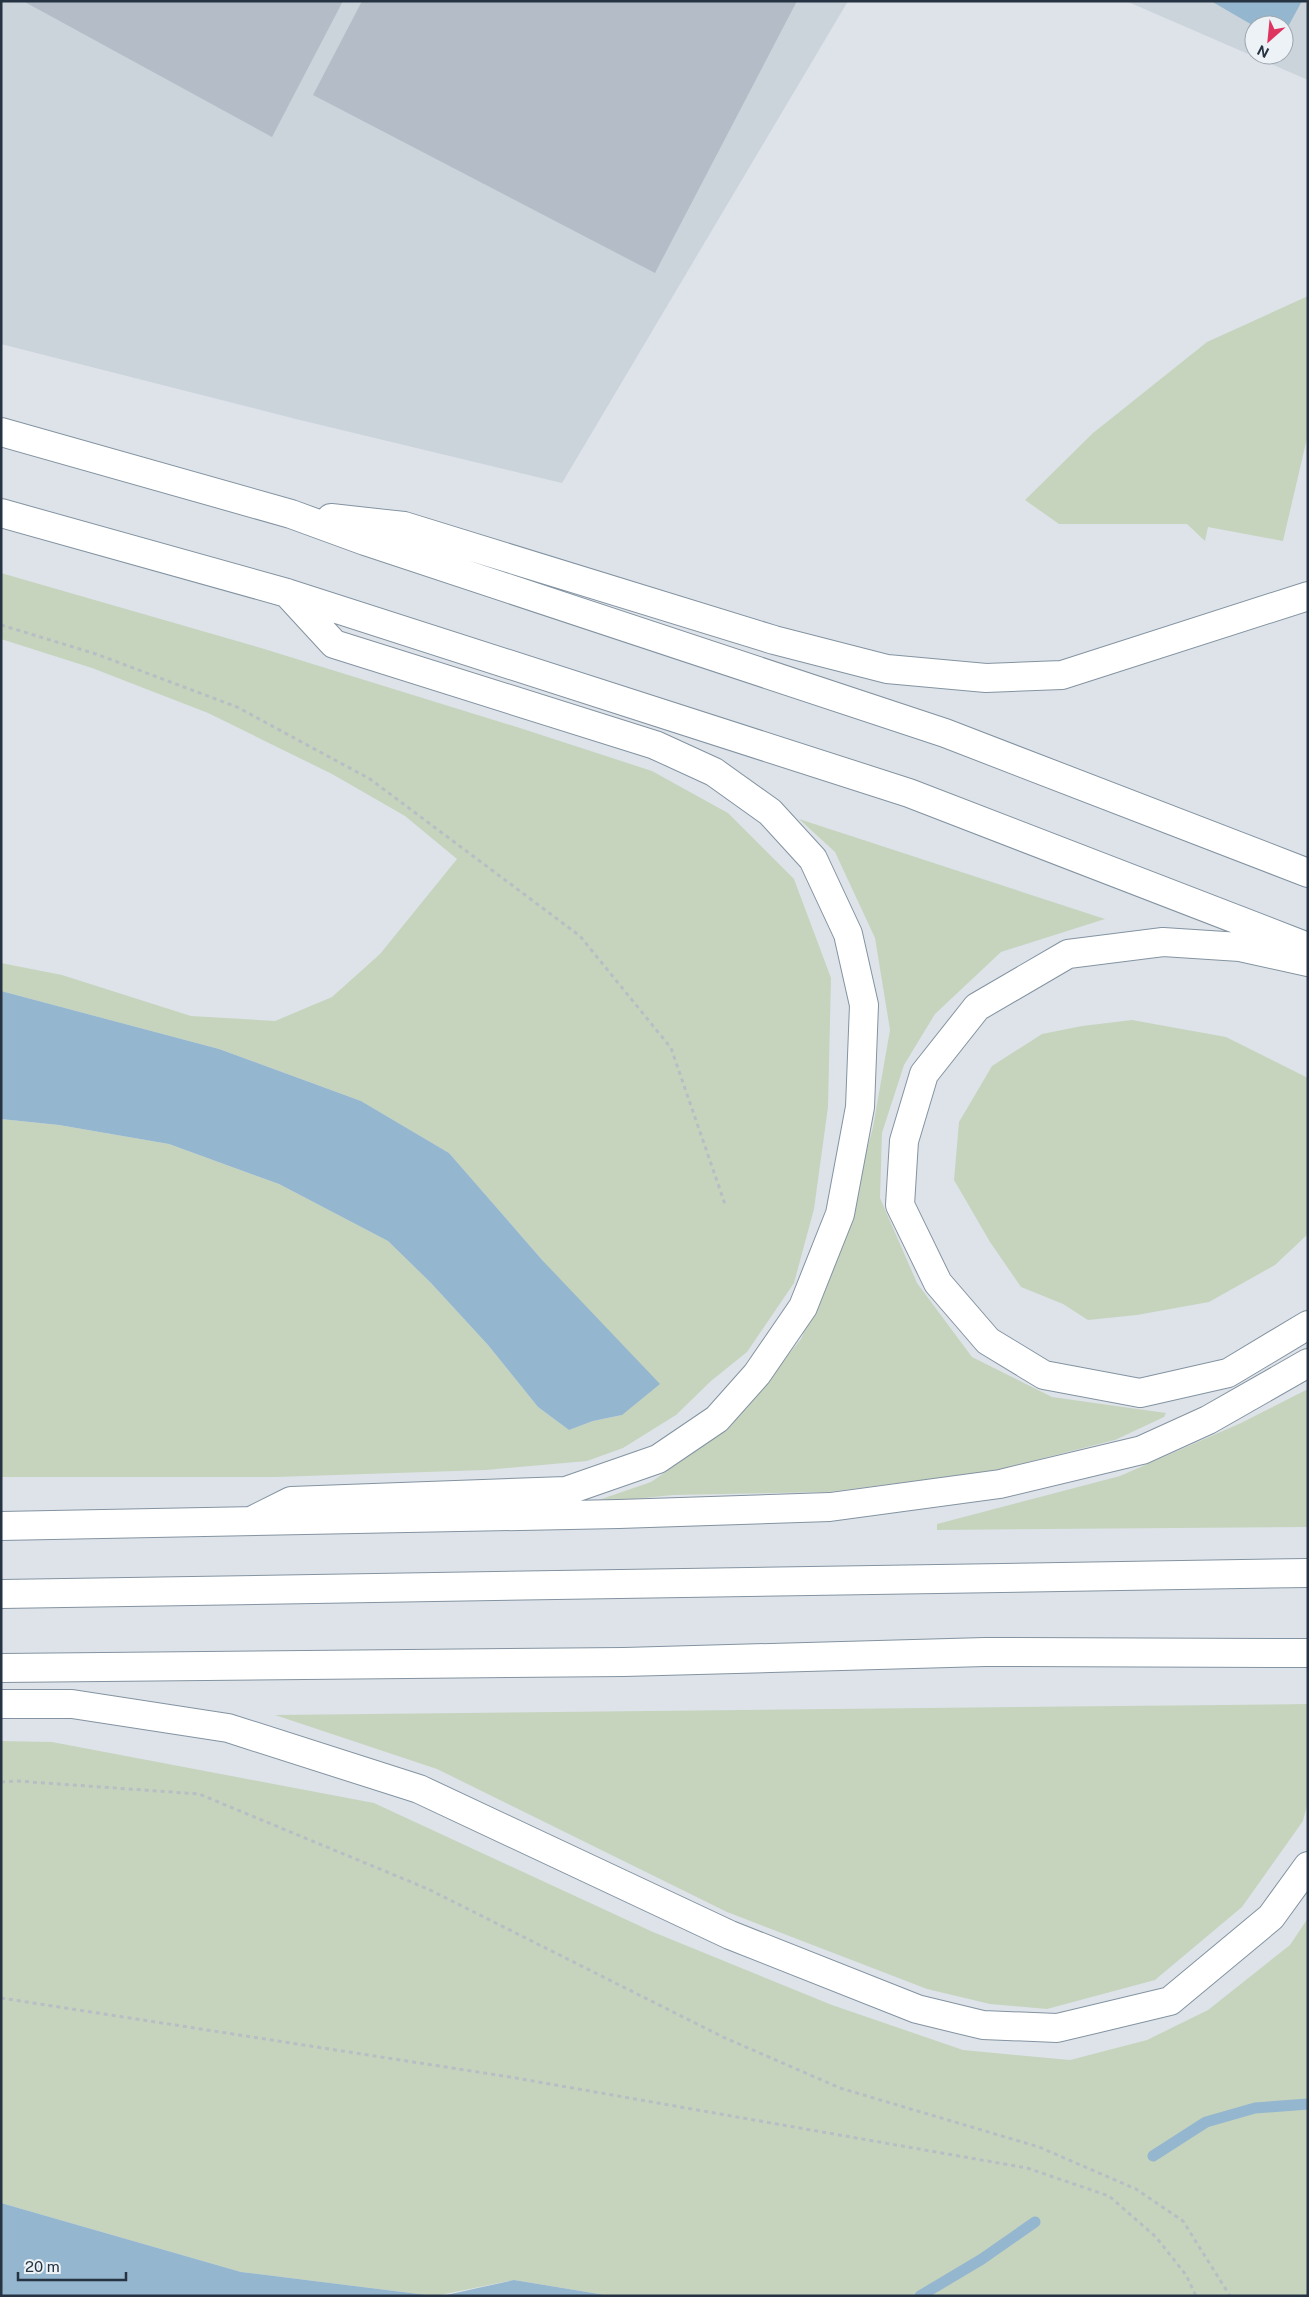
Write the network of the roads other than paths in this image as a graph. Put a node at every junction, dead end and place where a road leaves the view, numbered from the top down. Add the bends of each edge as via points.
1 (1, 432) edge
2 (1, 514) edge
3 (291, 514) junction
4 (287, 593) junction
5 (1308, 596) edge
6 (1308, 873) edge
7 (1308, 947) edge
8 (1308, 962) edge
9 (1308, 1325) edge
10 (1308, 1364) edge
11 (253, 1520) junction
12 (1, 1526) edge
13 (1308, 1573) edge
14 (1, 1594) edge
15 (1308, 1653) edge
16 (1, 1668) edge
17 (1, 1704) edge
18 (1308, 1866) edge

1 - 3 highway
2 - 4 highway
3 - 5 highway via 404,526 774,640 887,669 986,678 1062,675
3 - 6 highway via 944,733
4 - 7 highway via 909,794
4 - 11 highway via 334,644 654,746 714,772 770,812 813,859 848,934 864,1005 860,1107 840,1214 803,1307 757,1374 717,1419 658,1458 566,1491 291,1502
8 - 9 highway via 1240,947 1163,942 1068,954 977,1007 924,1074 904,1141 900,1204 938,1283 988,1341 1044,1375 1140,1393 1228,1373
10 - 11 highway via 1208,1420 1142,1450 1000,1484 830,1507
11 - 12 highway
13 - 14 highway
15 - 16 highway via 985,1652 624,1662
17 - 18 highway via 72,1704 228,1728 419,1789 730,1935 917,2009 983,2025 1057,2028 1170,2001 1272,1917

